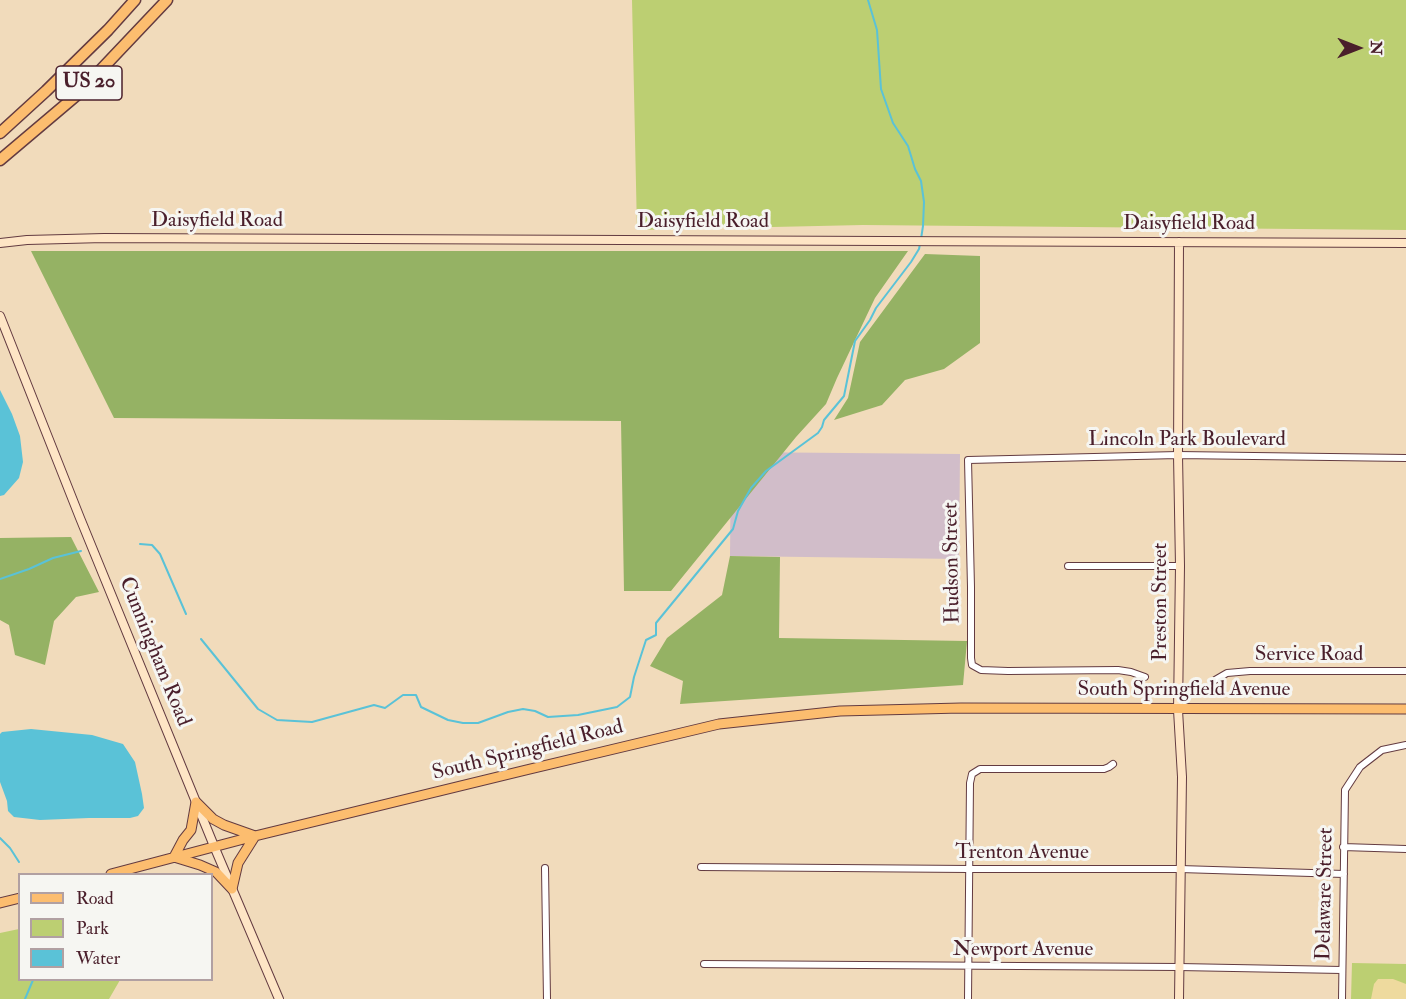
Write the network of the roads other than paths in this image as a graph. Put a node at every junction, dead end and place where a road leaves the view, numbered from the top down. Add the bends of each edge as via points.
1 (135, 0) edge
2 (167, 0) edge
3 (0, 134) edge
4 (1, 159) edge
5 (1179, 242) junction
6 (0, 243) edge
7 (1406, 243) edge
8 (0, 316) edge
9 (1178, 455) junction
10 (1406, 458) edge
11 (968, 460) joint
12 (1068, 566) dead end
13 (1180, 566) junction
14 (1406, 671) edge
15 (1145, 678) dead end
16 (1215, 680) dead end
17 (962, 708) joint
18 (1406, 709) edge
19 (1178, 710) junction
20 (1406, 746) edge
21 (1113, 764) dead end
22 (196, 802) junction
23 (255, 836) junction
24 (214, 846) junction
25 (1343, 847) junction
26 (1406, 849) edge
27 (174, 857) junction
28 (701, 867) dead end
29 (545, 868) dead end
30 (969, 869) junction
31 (1180, 869) junction
32 (115, 873) edge
33 (1344, 874) junction
34 (232, 889) junction
35 (18, 898) edge
36 (0, 903) edge
37 (704, 963) dead end
38 (968, 966) junction
39 (1179, 967) junction
40 (1342, 970) junction
41 (279, 999) edge
42 (547, 999) edge
43 (968, 999) edge
44 (1179, 999) edge
45 (1342, 999) edge

1 - 3 highway, US 20
2 - 4 highway, US 20 via 78,94
5 - 6 street, Daisyfield Road via 104,238
5 - 7 street, Daisyfield Road
5 - 9 street, Preston Street
8 - 22 street, Cunningham Road
9 - 10 street, Lincoln Park Boulevard
9 - 11 street, Lincoln Park Boulevard
9 - 13 street, Preston Street
11 - 15 street, Hudson Street via 972,665 981,670 1008,671 1118,670
12 - 13 street
13 - 19 street, Preston Street
14 - 16 street, Service Road via 1250,671 1227,673
17 - 19 main road, South Springfield Avenue
17 - 23 main road, South Springfield Road via 840,711 719,724
18 - 19 main road, South Springfield Avenue
19 - 31 street, Preston Street via 1182,777
20 - 25 street, Delaware Street via 1382,750 1360,767 1345,790
21 - 30 street via 1104,769 980,769 972,774
22 - 23 main road via 213,819
22 - 24 street, Cunningham Road
22 - 27 main road via 191,830
23 - 24 main road, South Springfield Road
23 - 34 main road via 238,863
24 - 27 main road, South Springfield Road
24 - 34 street, Cunningham Road
25 - 26 street
25 - 33 street, Delaware Street
27 - 32 main road, South Springfield Road
27 - 34 main road via 216,872
28 - 30 street, Trenton Avenue
29 - 42 street
30 - 31 street, Trenton Avenue
30 - 38 street
31 - 33 street, Trenton Avenue
31 - 39 street, Preston Street
33 - 40 street, Delaware Street
34 - 41 street, Cunningham Road
35 - 36 main road
37 - 38 street, Newport Avenue
38 - 39 street, Newport Avenue
38 - 43 street
39 - 40 street, Newport Avenue
39 - 44 street, Preston Street
40 - 45 street, Delaware Street

